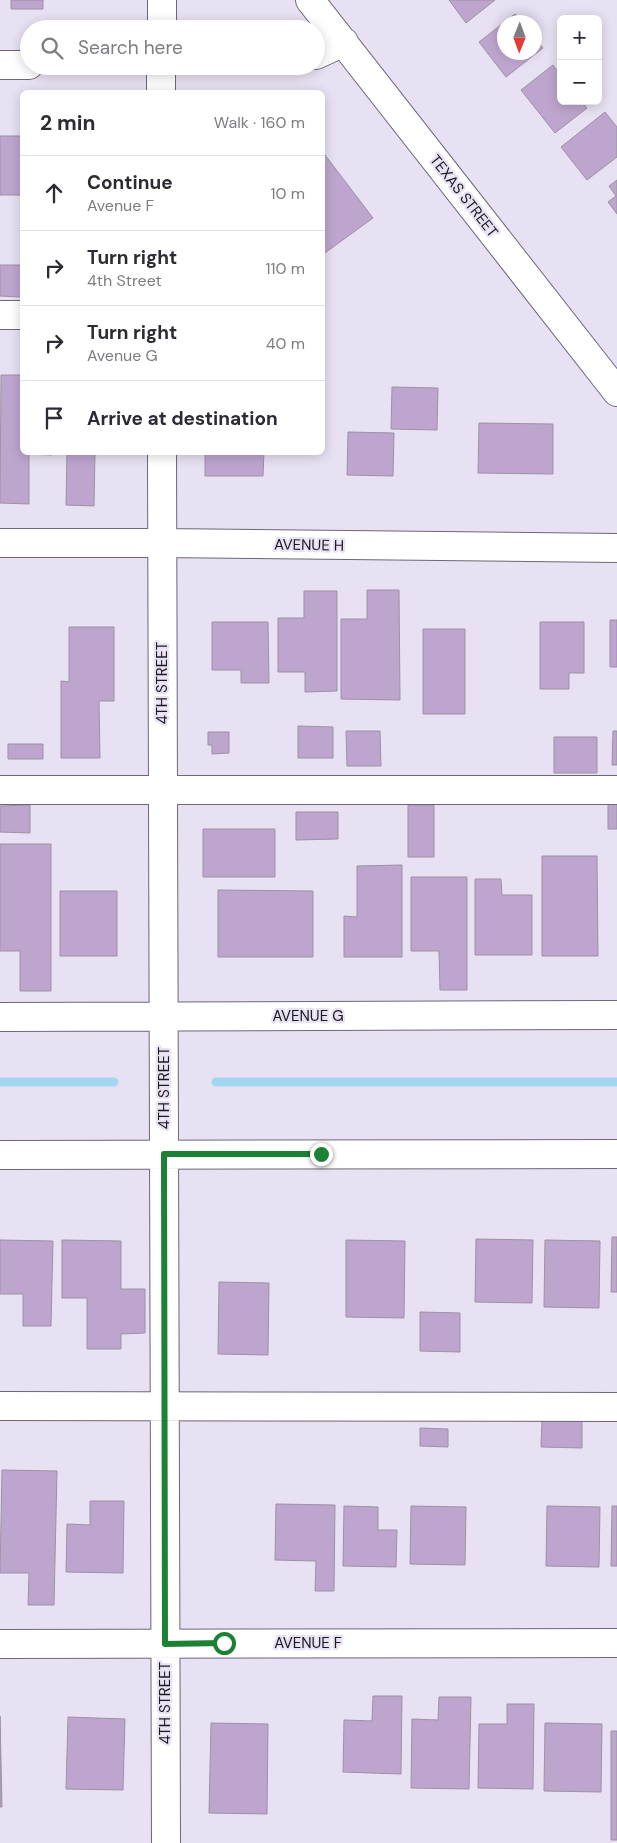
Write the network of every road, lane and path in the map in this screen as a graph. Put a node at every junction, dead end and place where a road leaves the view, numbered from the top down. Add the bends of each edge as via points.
1 (162, 0) edge
2 (310, 0) edge
3 (162, 20) edge
4 (344, 42) junction
5 (325, 51) edge
6 (0, 65) edge
7 (20, 65) edge
8 (161, 75) edge
9 (161, 90) edge
10 (0, 315) edge
11 (20, 315) edge
12 (617, 392) edge
13 (162, 455) edge
14 (0, 543) edge
15 (162, 543) junction
16 (617, 548) edge
17 (0, 790) edge
18 (163, 790) junction
19 (617, 790) edge
20 (617, 1015) edge
21 (164, 1016) junction
22 (0, 1017) edge
23 (0, 1154) edge
24 (164, 1154) junction
25 (617, 1154) edge
26 (0, 1406) edge
27 (164, 1406) junction
28 (617, 1407) edge
29 (617, 1643) edge
30 (0, 1644) edge
31 (165, 1644) junction
32 (166, 1843) edge

1 - 3 street
2 - 4 street, TEXAS STREET
4 - 5 street
4 - 12 street, TEXAS STREET
6 - 7 street
8 - 9 street
10 - 11 street
13 - 15 street, 4TH STREET
14 - 15 street, AVENUE H
15 - 16 street, AVENUE H
15 - 18 street, 4TH STREET
17 - 18 street
18 - 19 street
18 - 21 street, 4TH STREET
20 - 21 street, AVENUE G
21 - 22 street, AVENUE G
21 - 24 street, 4TH STREET
23 - 24 street
24 - 25 street
24 - 27 street, 4TH STREET
26 - 27 street
27 - 28 street
27 - 31 street, 4TH STREET
29 - 31 street, AVENUE F
30 - 31 street, AVENUE F
31 - 32 street, 4TH STREET

